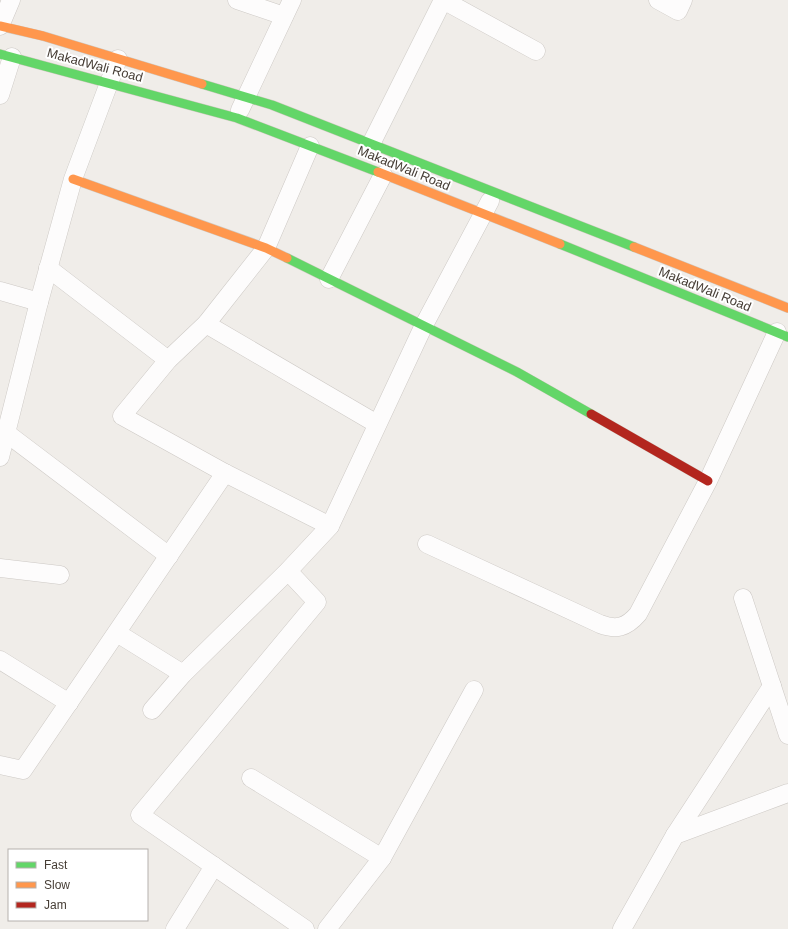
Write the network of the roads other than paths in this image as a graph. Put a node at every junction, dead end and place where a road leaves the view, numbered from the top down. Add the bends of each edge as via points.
1 (11, 0) edge
2 (237, 0) edge
3 (292, 0) edge
4 (443, 0) edge
5 (658, 0) edge
6 (683, 0) edge
7 (284, 16) junction
8 (0, 26) edge
9 (536, 51) dead end
10 (6, 55) edge
11 (118, 59) junction
12 (109, 82) junction
13 (0, 95) edge
14 (245, 97) junction
15 (237, 118) junction
16 (371, 144) junction
17 (310, 146) junction
18 (384, 175) junction
19 (73, 179) junction
20 (494, 192) junction
21 (485, 213) junction
22 (266, 248) junction
23 (48, 268) junction
24 (329, 279) junction
25 (0, 291) edge
26 (39, 302) junction
27 (788, 308) edge
28 (206, 324) junction
29 (424, 326) junction
30 (782, 334) edge
31 (168, 360) junction
32 (377, 424) junction
33 (5, 432) junction
34 (0, 458) edge
35 (225, 473) junction
36 (708, 481) junction
37 (330, 526) junction
38 (427, 544) dead end
39 (169, 556) junction
40 (0, 568) edge
41 (288, 571) junction
42 (60, 575) dead end
43 (743, 598) dead end
44 (117, 633) junction
45 (0, 660) edge
46 (183, 674) junction
47 (772, 686) junction
48 (474, 690) dead end
49 (69, 703) junction
50 (152, 710) dead end
51 (788, 735) edge
52 (0, 765) edge
53 (251, 778) dead end
54 (788, 793) edge
55 (675, 835) junction
56 (382, 858) junction
57 (214, 866) junction
58 (175, 929) edge
59 (305, 929) edge
60 (327, 929) edge
61 (622, 929) edge

1 - 8 street
2 - 7 street
3 - 7 street
4 - 9 street
4 - 16 street
5 - 6 street via 678,10
7 - 14 street
8 - 11 street
10 - 12 street, MakadWali Road
10 - 13 street
11 - 12 street
11 - 14 street
12 - 15 street, MakadWali Road
12 - 19 street
14 - 15 street
14 - 16 street
15 - 17 street, MakadWali Road
16 - 20 street
17 - 18 street, MakadWali Road
17 - 22 street
18 - 21 street, MakadWali Road
18 - 24 street
19 - 22 street
19 - 23 street
20 - 21 street
20 - 27 street
21 - 29 street
21 - 30 street, MakadWali Road
22 - 24 street
22 - 28 street
23 - 26 street
23 - 31 street
24 - 29 street
25 - 26 street
26 - 33 street
28 - 31 street
28 - 32 street
29 - 32 street
29 - 36 street via 517,372
30 - 36 street
31 - 35 street via 122,416
32 - 37 street
33 - 34 street
33 - 39 street
35 - 37 street
35 - 39 street
36 - 38 street via 638,614 623,627 609,628
37 - 41 street
39 - 44 street
40 - 42 street
41 - 46 street
41 - 57 street via 317,602 140,815
43 - 47 street
44 - 46 street
44 - 49 street
45 - 49 street
46 - 50 street
47 - 51 street
47 - 55 street
48 - 56 street
49 - 52 street via 23,770
53 - 56 street
54 - 55 street
55 - 61 street
56 - 60 street
57 - 58 street
57 - 59 street

